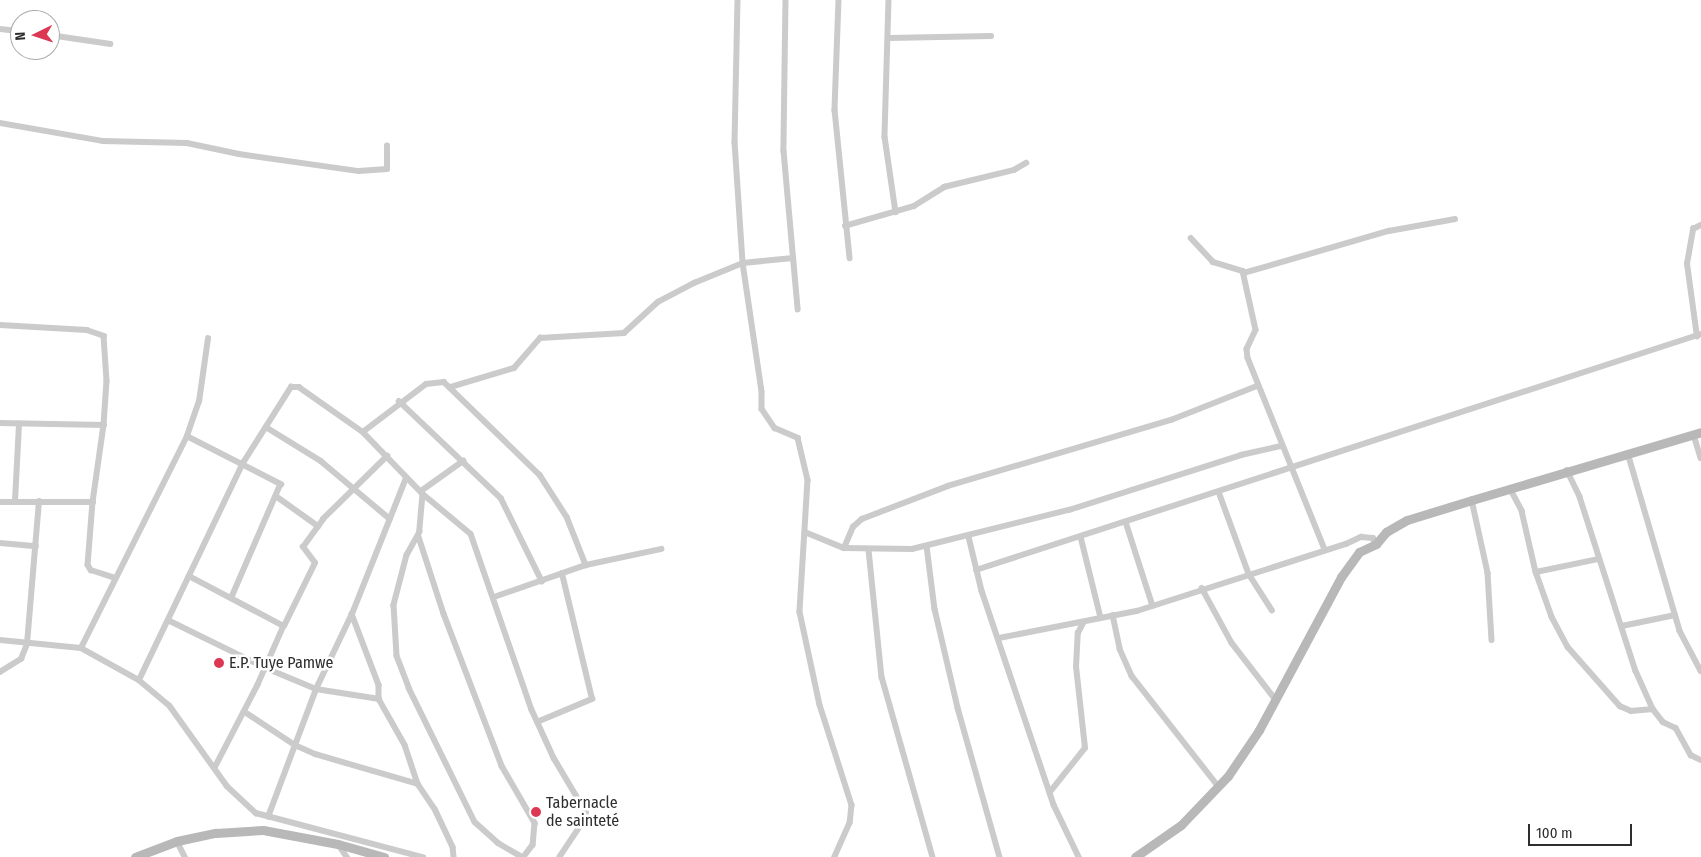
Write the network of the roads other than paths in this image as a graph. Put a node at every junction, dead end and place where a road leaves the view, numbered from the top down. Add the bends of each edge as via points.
1 (738, 0) edge
2 (786, 0) edge
3 (839, 0) edge
4 (889, 0) edge
5 (60, 36) edge
6 (991, 36) dead end
7 (889, 38) junction
8 (110, 44) dead end
9 (0, 123) edge
10 (387, 146) dead end
11 (1026, 163) dead end
12 (896, 212) junction
13 (1455, 219) dead end
14 (1701, 225) edge
15 (846, 226) junction
16 (1191, 238) dead end
17 (793, 258) junction
18 (850, 258) dead end
19 (743, 262) junction
20 (1244, 274) junction
21 (798, 310) dead end
22 (0, 325) edge
23 (1699, 336) edge
24 (208, 339) dead end
25 (1258, 386) junction
26 (451, 387) junction
27 (399, 402) junction
28 (0, 423) edge
29 (19, 424) junction
30 (104, 425) junction
31 (266, 427) junction
32 (363, 432) junction
33 (1697, 434) edge
34 (187, 436) junction
35 (1282, 446) junction
36 (1628, 453) junction
37 (388, 456) junction
38 (1701, 458) edge
39 (463, 461) junction
40 (243, 463) junction
41 (1292, 467) junction
42 (1567, 470) junction
43 (406, 478) junction
44 (356, 487) junction
45 (1510, 488) junction
46 (1219, 492) junction
47 (422, 493) junction
48 (276, 496) junction
49 (1472, 500) junction
50 (15, 501) junction
51 (0, 502) edge
52 (39, 502) junction
53 (93, 502) junction
54 (390, 519) junction
55 (1126, 522) junction
56 (318, 526) junction
57 (805, 532) junction
58 (419, 537) junction
59 (969, 537) junction
60 (1081, 537) junction
61 (0, 543) edge
62 (1376, 544) junction
63 (36, 546) junction
64 (928, 546) junction
65 (844, 548) junction
66 (661, 549) dead end
67 (869, 550) junction
68 (1325, 550) junction
69 (1599, 559) junction
70 (586, 565) junction
71 (976, 570) junction
72 (1536, 572) junction
73 (562, 574) junction
74 (1249, 574) junction
75 (189, 576) junction
76 (115, 578) junction
77 (542, 581) junction
78 (1202, 588) junction
79 (232, 597) junction
80 (494, 597) junction
81 (1153, 606) junction
82 (1272, 610) dead end
83 (352, 614) junction
84 (1113, 615) junction
85 (1675, 615) junction
86 (1101, 618) junction
87 (168, 620) junction
88 (1083, 623) junction
89 (284, 626) junction
90 (1622, 626) junction
91 (999, 638) junction
92 (0, 640) edge
93 (1492, 640) dead end
94 (27, 644) junction
95 (81, 648) junction
96 (266, 668) junction
97 (1701, 670) edge
98 (0, 672) edge
99 (139, 680) junction
100 (316, 689) junction
101 (379, 699) junction
102 (1276, 700) junction
103 (1653, 709) junction
104 (245, 712) junction
105 (537, 722) junction
106 (295, 745) junction
107 (1701, 760) edge
108 (215, 768) junction
109 (418, 784) junction
110 (1219, 787) junction
111 (1050, 792) junction
112 (268, 816) junction
113 (364, 840) junction
114 (177, 841) junction
115 (338, 844) junction
116 (361, 850) junction
117 (134, 857) edge
118 (185, 857) edge
119 (347, 857) edge
120 (384, 857) edge
121 (423, 857) edge
122 (454, 857) edge
123 (523, 857) edge
124 (560, 857) edge
125 (835, 857) edge
126 (933, 857) edge
127 (1000, 857) edge
128 (1078, 857) edge
129 (1135, 857) edge

1 - 19 street via 735,142
2 - 17 street via 784,151
3 - 15 street via 835,110
4 - 7 street
5 - 8 street
6 - 7 street
7 - 12 street via 885,137
9 - 10 street via 104,141 187,143 359,172 387,169
11 - 12 street via 1014,170 944,187 920,203
12 - 15 street
13 - 20 street via 1390,231
14 - 23 street via 1693,229 1687,264
15 - 18 street
16 - 20 street via 1213,262 1239,268
17 - 19 street
17 - 21 street
19 - 26 street via 667,296 629,331 540,338 514,368
19 - 57 street via 762,410 775,428 798,438 804,460 810,493
20 - 25 street via 1256,330 1247,353
22 - 30 street via 102,333 107,381
23 - 41 street via 1592,367
24 - 34 street via 201,394
25 - 35 street
25 - 65 street via 1171,420 948,486 862,519 854,526
26 - 27 street via 435,381
26 - 70 street via 540,475 567,517
27 - 32 street
27 - 39 street
28 - 29 street
29 - 30 street
29 - 50 street
30 - 53 street
31 - 32 street via 288,391 295,386
31 - 40 street
31 - 44 street
32 - 37 street
33 - 36 main road
33 - 38 street
34 - 40 street
34 - 76 street
35 - 41 street
35 - 59 street
36 - 42 main road
36 - 85 street
37 - 43 street
37 - 44 street
39 - 47 street
39 - 77 street via 501,498
40 - 48 street via 279,481 281,487
40 - 75 street
41 - 46 street
41 - 68 street
42 - 45 main road
42 - 69 street via 1580,497
43 - 47 street
43 - 54 street
44 - 54 street
44 - 56 street
45 - 49 main road
45 - 72 street via 1522,512
46 - 55 street
46 - 74 street
47 - 58 street via 423,521
47 - 80 street via 471,534
48 - 56 street
48 - 79 street
49 - 62 main road via 1407,520 1386,532
49 - 93 street via 1488,572
50 - 51 street
50 - 52 street
52 - 53 street
52 - 63 street
53 - 76 street via 89,568
54 - 83 street
55 - 60 street
55 - 81 street
56 - 89 street via 303,550 315,563
57 - 65 street
57 - 125 street via 800,612 820,705 852,805 850,823
58 - 123 street via 444,614 499,758 535,823 533,845
58 - 123 street via 407,555 394,605 395,640 401,669 475,822 498,842
59 - 64 street
59 - 71 street
60 - 71 street
60 - 86 street
61 - 63 street
62 - 68 street via 1366,536
62 - 102 main road via 1359,552 1341,578
63 - 94 street
64 - 67 street
64 - 127 street via 935,609 958,708
65 - 67 street
66 - 70 street
67 - 126 street via 882,677
68 - 74 street
69 - 72 street
69 - 90 street
70 - 73 street
71 - 91 street
72 - 103 street via 1558,631 1576,657 1625,709
73 - 77 street
73 - 105 street via 592,699
74 - 78 street
74 - 82 street
75 - 79 street
75 - 87 street
76 - 95 street
77 - 80 street
78 - 81 street
78 - 102 street via 1232,642
79 - 89 street
80 - 105 street
81 - 84 street
83 - 100 street
83 - 101 street via 379,685
84 - 86 street
84 - 110 street via 1120,649 1132,676
85 - 90 street
85 - 97 street
86 - 88 street
87 - 96 street
87 - 99 street
88 - 91 street
88 - 111 street via 1078,633 1076,667 1085,748
89 - 96 street
90 - 103 street
91 - 111 street
92 - 94 street
94 - 95 street
94 - 98 street via 21,659
95 - 99 street
96 - 100 street
96 - 104 street
99 - 108 street via 170,706
100 - 101 street
100 - 106 street
101 - 109 street via 405,745
102 - 110 main road via 1246,751
103 - 107 street via 1663,722 1676,728 1691,755
104 - 106 street
104 - 108 street
105 - 124 street via 586,812 584,821
106 - 109 street via 350,767
106 - 112 street
108 - 112 street via 246,806
109 - 122 street via 435,809 453,846
110 - 129 main road via 1181,825
111 - 128 street
112 - 113 street
113 - 116 street
113 - 121 street
114 - 115 main road via 216,833 263,830
114 - 117 main road
114 - 118 street
115 - 116 main road
115 - 119 street
116 - 120 main road

